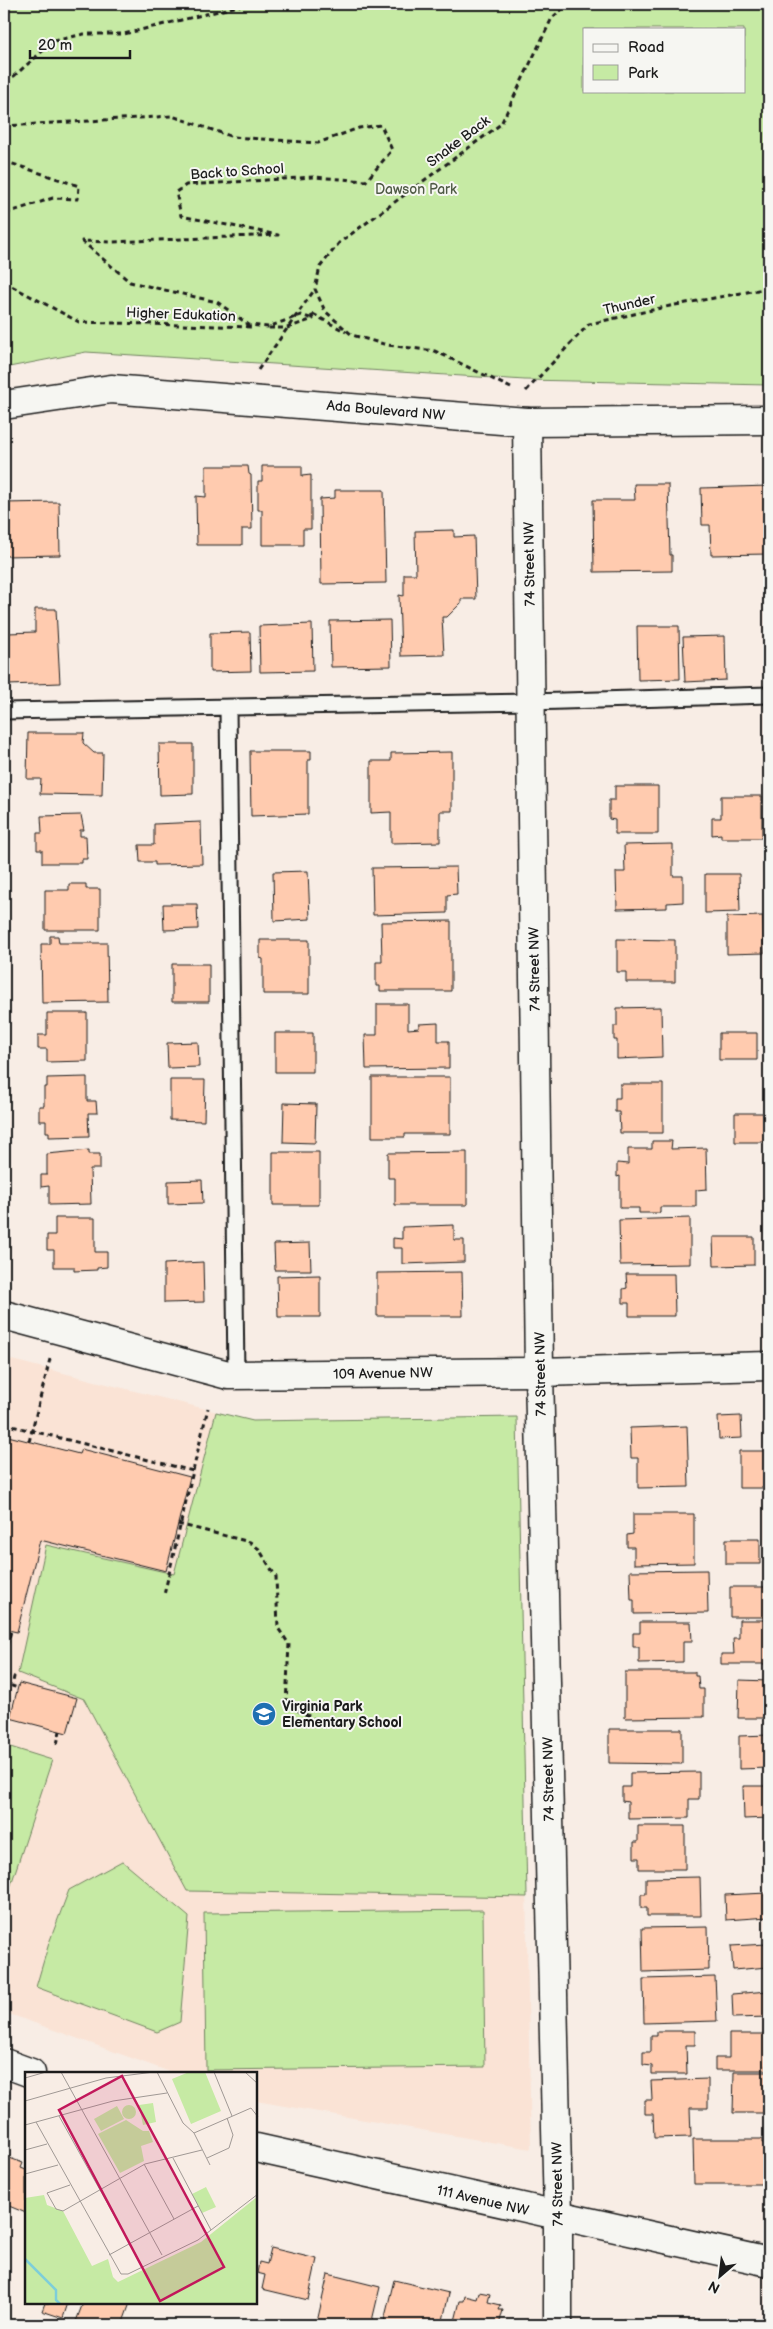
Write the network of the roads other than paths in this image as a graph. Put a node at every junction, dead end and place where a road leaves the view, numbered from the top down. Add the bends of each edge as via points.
1 (4, 405) edge
2 (769, 420) edge
3 (527, 422) junction
4 (769, 694) edge
5 (530, 702) junction
6 (228, 708) junction
7 (4, 710) edge
8 (4, 1315) edge
9 (769, 1366) edge
10 (539, 1372) junction
11 (236, 1375) junction
12 (4, 2063) edge
13 (28, 2072) edge
14 (258, 2148) edge
15 (558, 2216) junction
16 (769, 2262) edge
17 (558, 2325) edge

1 - 3 street, Ada Boulevard NW via 110,389
2 - 3 street, Ada Boulevard NW
3 - 5 street, 74 Street NW
4 - 5 lane
5 - 6 lane
5 - 10 street, 74 Street NW
6 - 7 lane
6 - 11 lane
8 - 11 street, 109 Avenue NW
9 - 10 street, 109 Avenue NW
10 - 11 street, 109 Avenue NW
10 - 15 street, 74 Street NW
12 - 13 street
14 - 15 street, 111 Avenue NW
15 - 16 street, 111 Avenue NW
15 - 17 street, 74 Street NW

